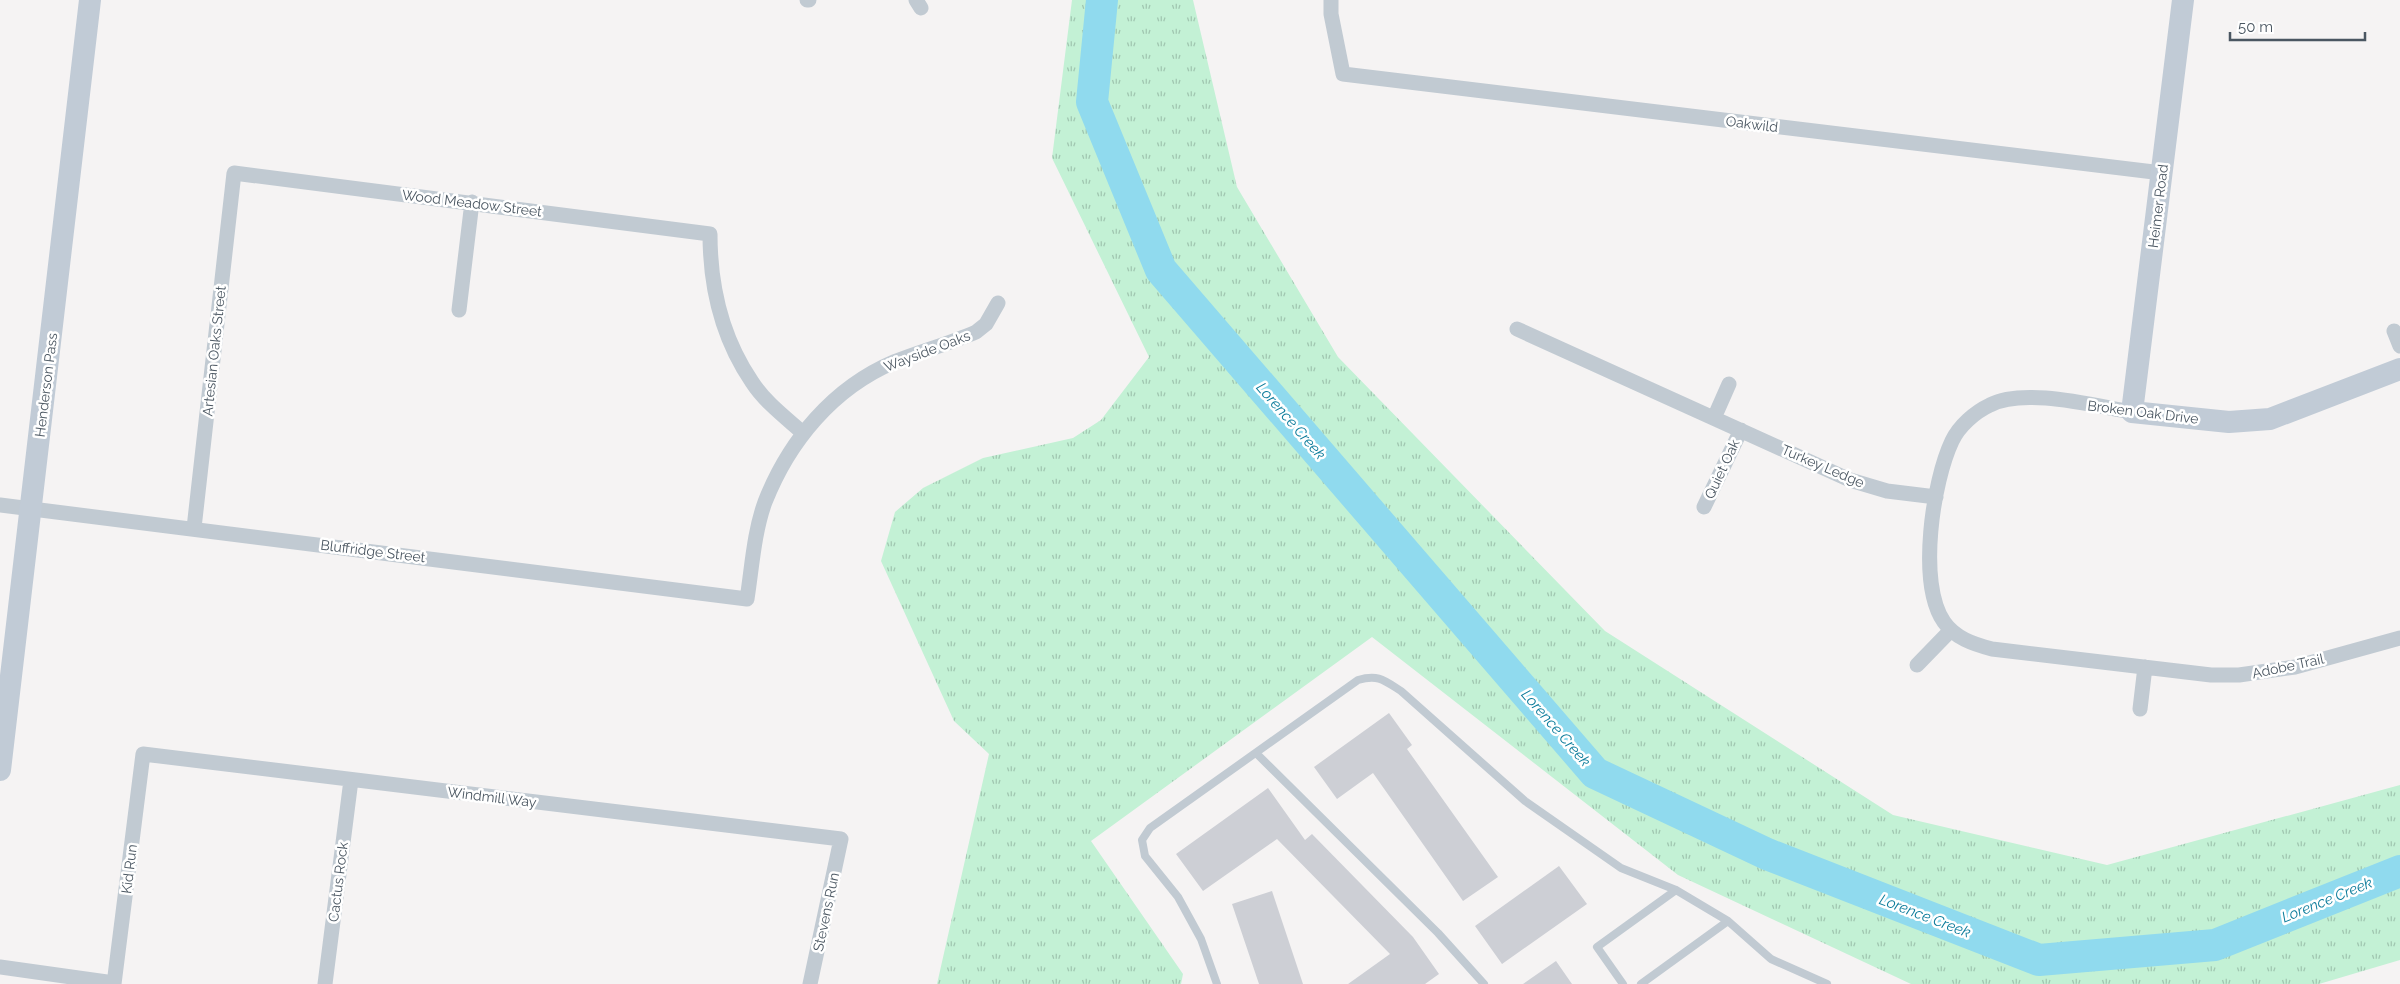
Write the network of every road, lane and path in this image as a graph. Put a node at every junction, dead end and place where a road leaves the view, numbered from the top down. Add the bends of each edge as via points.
1 (90, 0) edge
2 (1331, 0) edge
3 (2183, 0) edge
4 (234, 173) joint
5 (2162, 173) junction
6 (472, 202) junction
7 (998, 303) dead end
8 (459, 310) dead end
9 (1517, 329) dead end
10 (2394, 331) dead end
11 (2400, 346) edge
12 (2400, 369) edge
13 (1729, 384) dead end
14 (2132, 412) junction
15 (1714, 418) junction
16 (1741, 430) junction
17 (803, 433) junction
18 (1936, 497) junction
19 (0, 505) edge
20 (1704, 507) dead end
21 (32, 509) junction
22 (194, 528) junction
23 (746, 599) joint
24 (1951, 630) junction
25 (2400, 638) edge
26 (7, 652) edge
27 (1917, 665) dead end
28 (2144, 667) junction
29 (4, 701) edge
30 (2140, 709) dead end
31 (1256, 753) junction
32 (143, 754) joint
33 (0, 770) edge
34 (351, 780) junction
35 (841, 839) joint
36 (1676, 890) junction
37 (1728, 922) junction
38 (0, 967) edge
39 (1214, 982) edge
40 (114, 983) edge
41 (326, 984) edge
42 (810, 984) edge
43 (1484, 984) edge
44 (1623, 984) edge
45 (1641, 984) edge
46 (1827, 984) edge

1 - 21 street, Henderson Pass
2 - 5 street, Oakwild via 1342,74
3 - 5 street, Heimer Road
4 - 6 street, Wood Meadow Street
4 - 22 street, Artesian Oaks Street
5 - 14 street, Heimer Road
6 - 8 street
6 - 17 street, Wood Meadow Street via 710,234 715,295 732,346 752,382 773,407
7 - 17 street, Wayside Oaks via 986,324 976,332 894,362 851,386
9 - 15 street, Turkey Ledge
10 - 11 street
12 - 14 street, Broken Oak Drive via 2270,419 2229,422
13 - 15 street
14 - 18 street, Broken Oak Drive via 2037,398 2016,397 1991,404 1969,419 1952,439
15 - 16 street, Turkey Ledge
16 - 18 street, Turkey Ledge via 1850,480 1887,491
16 - 20 street, Quiet Oak
17 - 23 street, Wayside Oaks via 765,503
18 - 24 street, Adobe Trail via 1928,559 1931,592 1938,612
19 - 21 street, Bluffridge Street
21 - 22 street, Bluffridge Street
21 - 26 street, Henderson Pass
22 - 23 street, Bluffridge Street
24 - 27 street
24 - 28 street, Adobe Trail via 1974,644 1992,649
25 - 28 street, Adobe Trail via 2267,672 2211,675
26 - 29 street, Henderson Pass
28 - 30 street
29 - 33 street, Henderson Pass
31 - 36 lane via 1358,680 1371,676 1383,679 1401,691 1525,801 1621,868
31 - 39 lane via 1150,828 1142,840 1145,856 1178,897 1200,940
31 - 43 lane via 1438,933
32 - 34 street, Windmill Way
32 - 40 street, Kid Run
34 - 35 street, Windmill Way
34 - 41 street, Cactus Rock
35 - 42 street, Stevens Run
36 - 37 lane
36 - 44 lane via 1597,947
37 - 45 lane
37 - 46 lane via 1772,959
38 - 40 street

